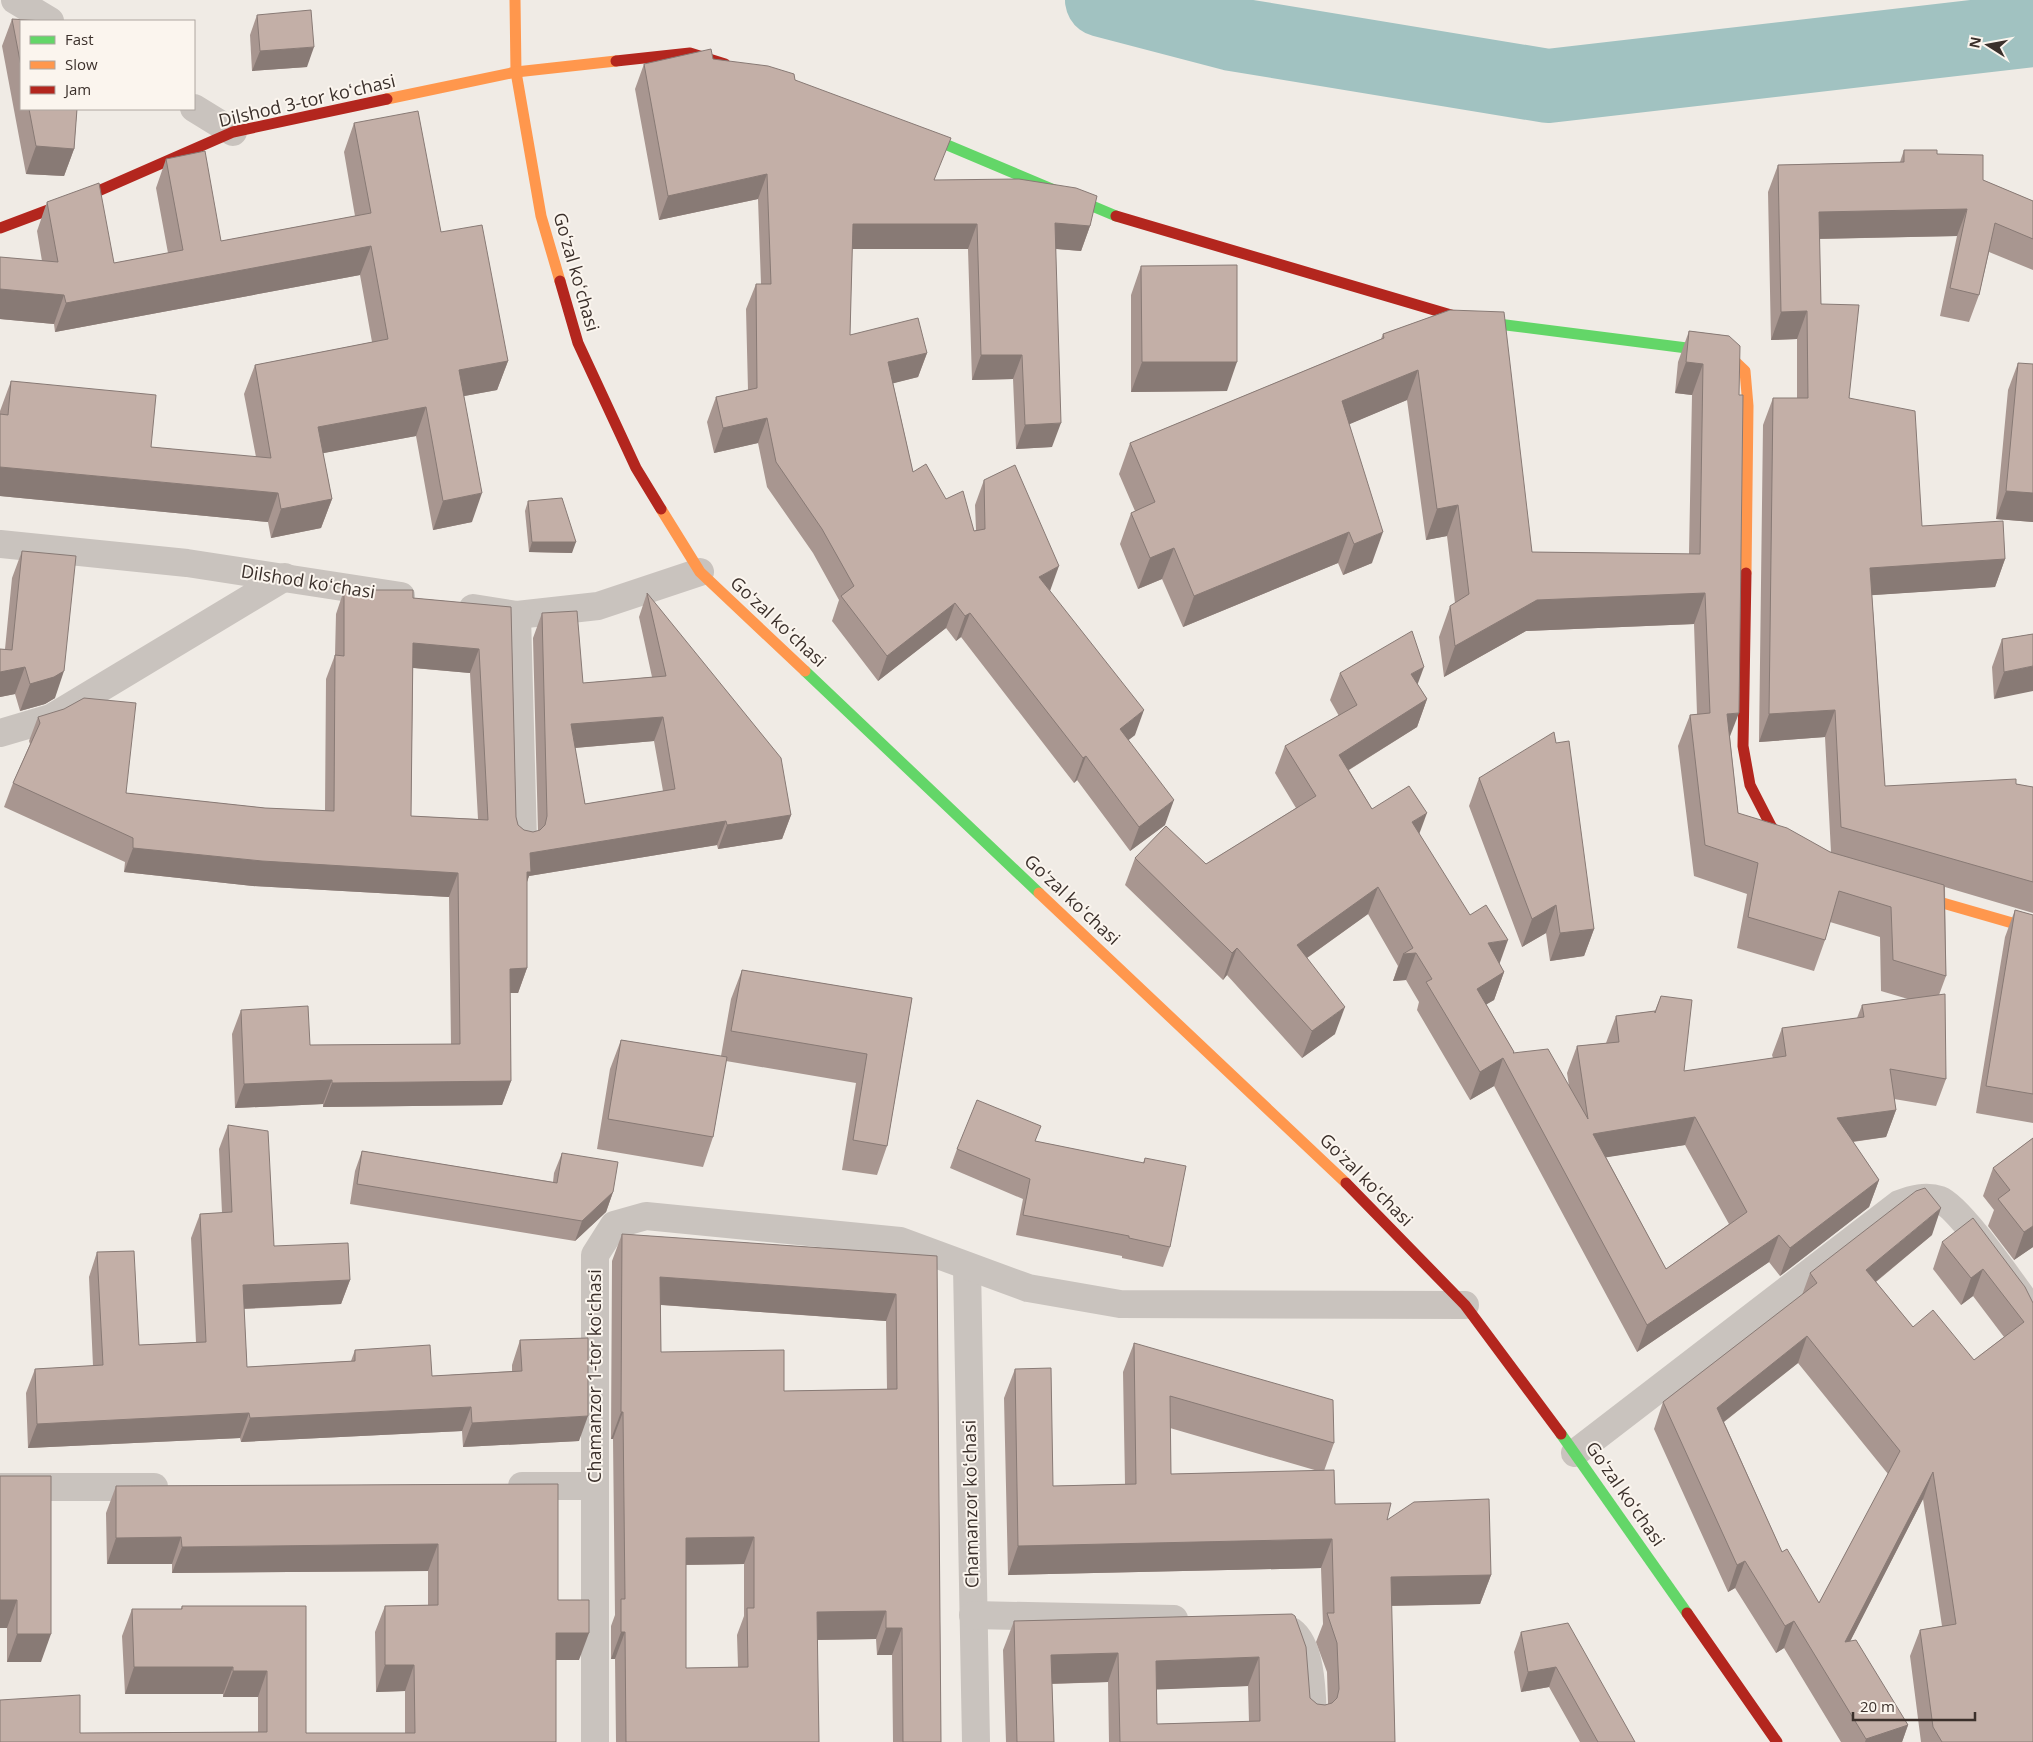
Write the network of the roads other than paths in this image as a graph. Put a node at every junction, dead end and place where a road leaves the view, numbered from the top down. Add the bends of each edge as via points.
1 (15, 0) edge
2 (515, 3) edge
3 (48, 20) edge
4 (736, 68) edge
5 (516, 72) junction
6 (195, 109) edge
7 (902, 126) edge
8 (233, 132) junction
9 (0, 228) edge
10 (0, 544) edge
11 (700, 572) junction
12 (285, 577) junction
13 (517, 615) junction
14 (0, 733) edge
15 (523, 841) edge
16 (1806, 859) edge
17 (1900, 890) edge
18 (2033, 928) edge
19 (966, 1267) junction
20 (1465, 1305) junction
21 (2033, 1312) edge
22 (1575, 1453) junction
23 (496, 1486) edge
24 (595, 1486) junction
25 (0, 1487) edge
26 (178, 1487) edge
27 (973, 1615) junction
28 (1198, 1619) edge
29 (1267, 1620) edge
30 (1313, 1719) edge
31 (595, 1742) edge
32 (976, 1742) edge
33 (1777, 1742) edge

1 - 3 street
2 - 5 street, Goʻzal koʻchasi
4 - 5 street, Dilshod 3-tor koʻchasi via 690,53
5 - 8 street, Dilshod 3-tor koʻchasi
5 - 11 street, Goʻzal koʻchasi via 541,216 578,343 636,468
6 - 8 street
7 - 16 street via 1130,222 1468,320 1725,352 1745,371 1748,406 1744,746 1750,785 1771,826 1788,849
8 - 9 street, Dilshod 3-tor koʻchasi via 96,192
10 - 12 street, Dilshod koʻchasi via 187,563
11 - 13 street, Dilshod koʻchasi via 598,606
11 - 20 street, Goʻzal koʻchasi via 1358,1195
12 - 13 street, Dilshod koʻchasi
12 - 14 street via 52,718
13 - 15 street
17 - 18 street
19 - 20 street, Chamanzor 1-tor koʻchasi via 1028,1288 1120,1304
19 - 24 street, Chamanzor 1-tor koʻchasi via 900,1241 646,1216 614,1225 595,1256
19 - 27 street, Chamanzor koʻchasi
20 - 22 street, Goʻzal koʻchasi
21 - 22 street via 1958,1212 1940,1200 1917,1197 1899,1204
22 - 33 street, Goʻzal koʻchasi
23 - 24 street
24 - 31 street, Chamanzor 1-tor koʻchasi
25 - 26 street
27 - 28 street
27 - 32 street, Chamanzor koʻchasi
29 - 30 street via 1276,1620 1297,1635 1311,1674

